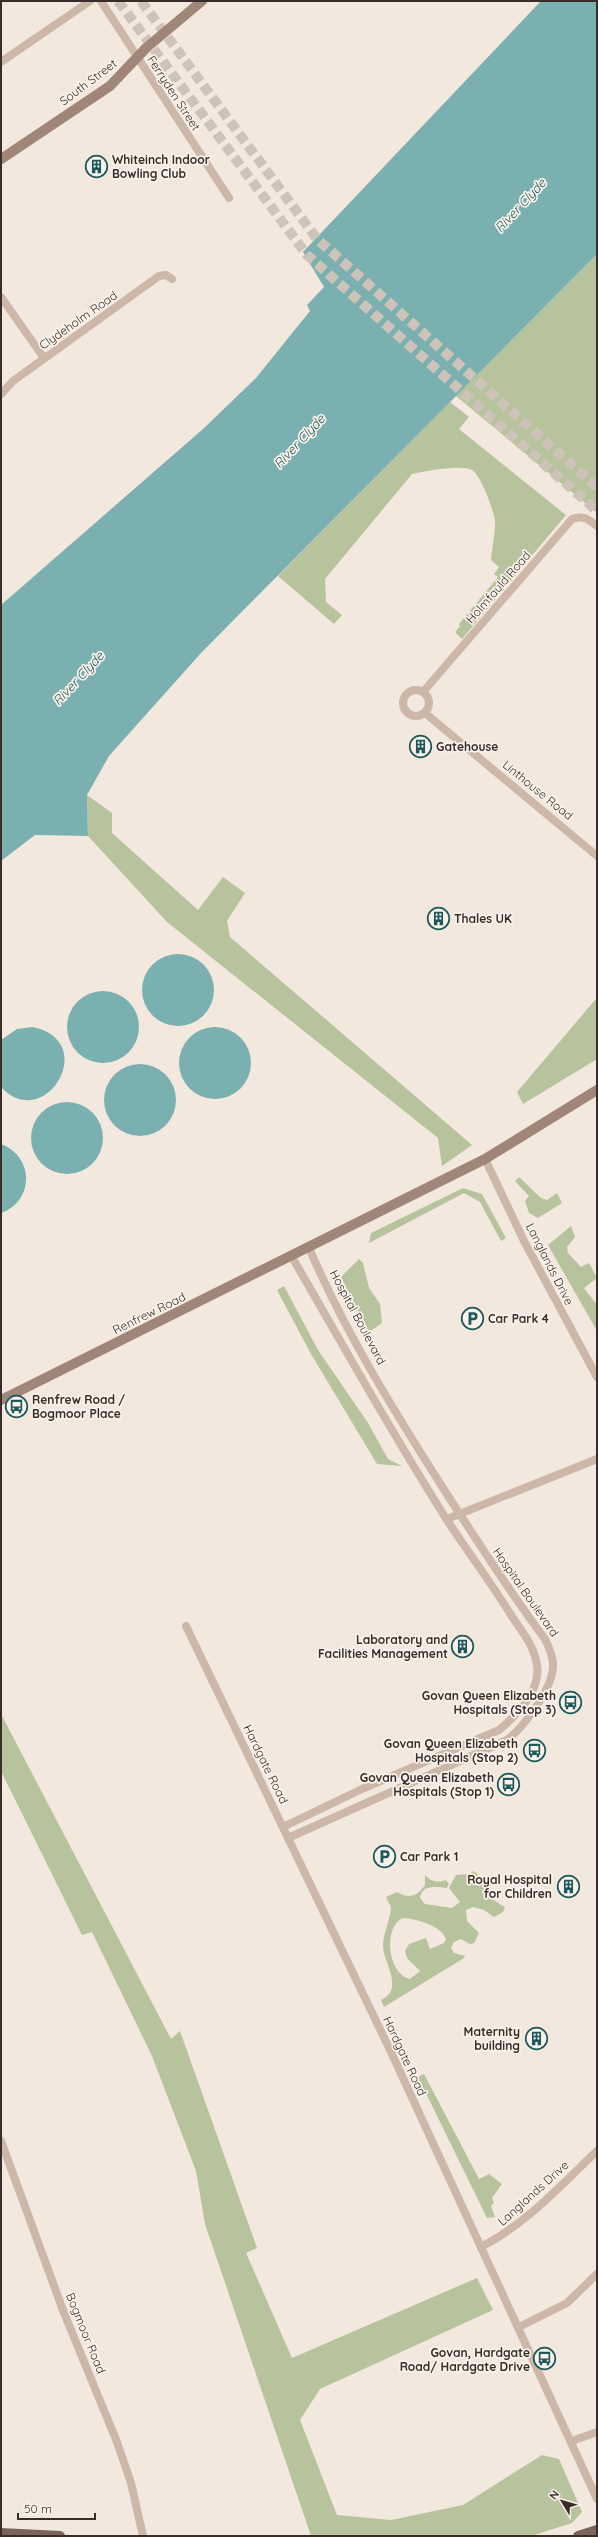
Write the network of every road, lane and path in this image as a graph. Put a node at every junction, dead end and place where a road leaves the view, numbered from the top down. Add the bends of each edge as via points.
1 (90, 1) edge
2 (100, 1) edge
3 (202, 1) edge
4 (137, 59) junction
5 (1, 62) edge
6 (1, 159) edge
7 (229, 198) dead end
8 (172, 279) dead end
9 (1, 297) edge
10 (44, 358) junction
11 (1, 394) edge
12 (597, 526) edge
13 (423, 692) junction
14 (425, 713) junction
15 (597, 856) edge
16 (597, 1090) edge
17 (485, 1159) junction
18 (309, 1248) junction
19 (292, 1256) junction
20 (597, 1377) edge
21 (1, 1400) edge
22 (597, 1459) edge
23 (459, 1512) junction
24 (447, 1519) junction
25 (186, 1626) dead end
26 (283, 1827) junction
27 (288, 1838) junction
28 (1, 2141) edge
29 (597, 2151) edge
30 (481, 2247) junction
31 (597, 2275) edge
32 (519, 2326) junction
33 (597, 2432) edge
34 (572, 2441) junction
35 (597, 2499) edge
36 (597, 2530) edge
37 (1, 2533) edge
38 (60, 2536) edge
39 (143, 2536) edge
40 (578, 2536) edge

1 - 5 street
2 - 4 street, Ferryden Street
3 - 4 street, South Street
4 - 6 street, South Street via 110,86
4 - 7 street, Ferryden Street
8 - 10 street, Clydeholm Road via 166,275 159,276
9 - 10 street
10 - 11 street, Clydeholm Road via 13,381
12 - 13 street, Holmfauld Road via 580,516 572,519
13 - 14 street via 429,700
13 - 14 street via 409,692 403,705 411,716 418,717
14 - 15 street, Linthouse Road
16 - 17 street, Renfrew Road
17 - 18 street, Renfrew Road
17 - 20 street, Langlands Drive via 524,1241
18 - 19 street, Renfrew Road
18 - 23 street, Hospital Boulevard via 402,1423
19 - 21 street, Renfrew Road
19 - 24 street, Hospital Boulevard via 400,1445
22 - 23 street
23 - 24 street
23 - 27 street, Hospital Boulevard via 550,1648 553,1667 545,1692 519,1730 507,1740
24 - 26 street, Hospital Boulevard via 530,1641 537,1667 532,1692 514,1718 491,1734 362,1789
25 - 26 street, Hardgate Road
26 - 27 street, Hardgate Road
27 - 30 street, Hardgate Road
28 - 39 street, Bogmoor Road via 64,2313 117,2442 131,2483
29 - 30 street, Langlands Drive via 522,2221 503,2236
30 - 32 street, Hardgate Road
31 - 32 street via 567,2303
32 - 34 street, Hardgate Road
33 - 34 street
34 - 35 street, Hardgate Road
36 - 40 main road
37 - 38 main road

